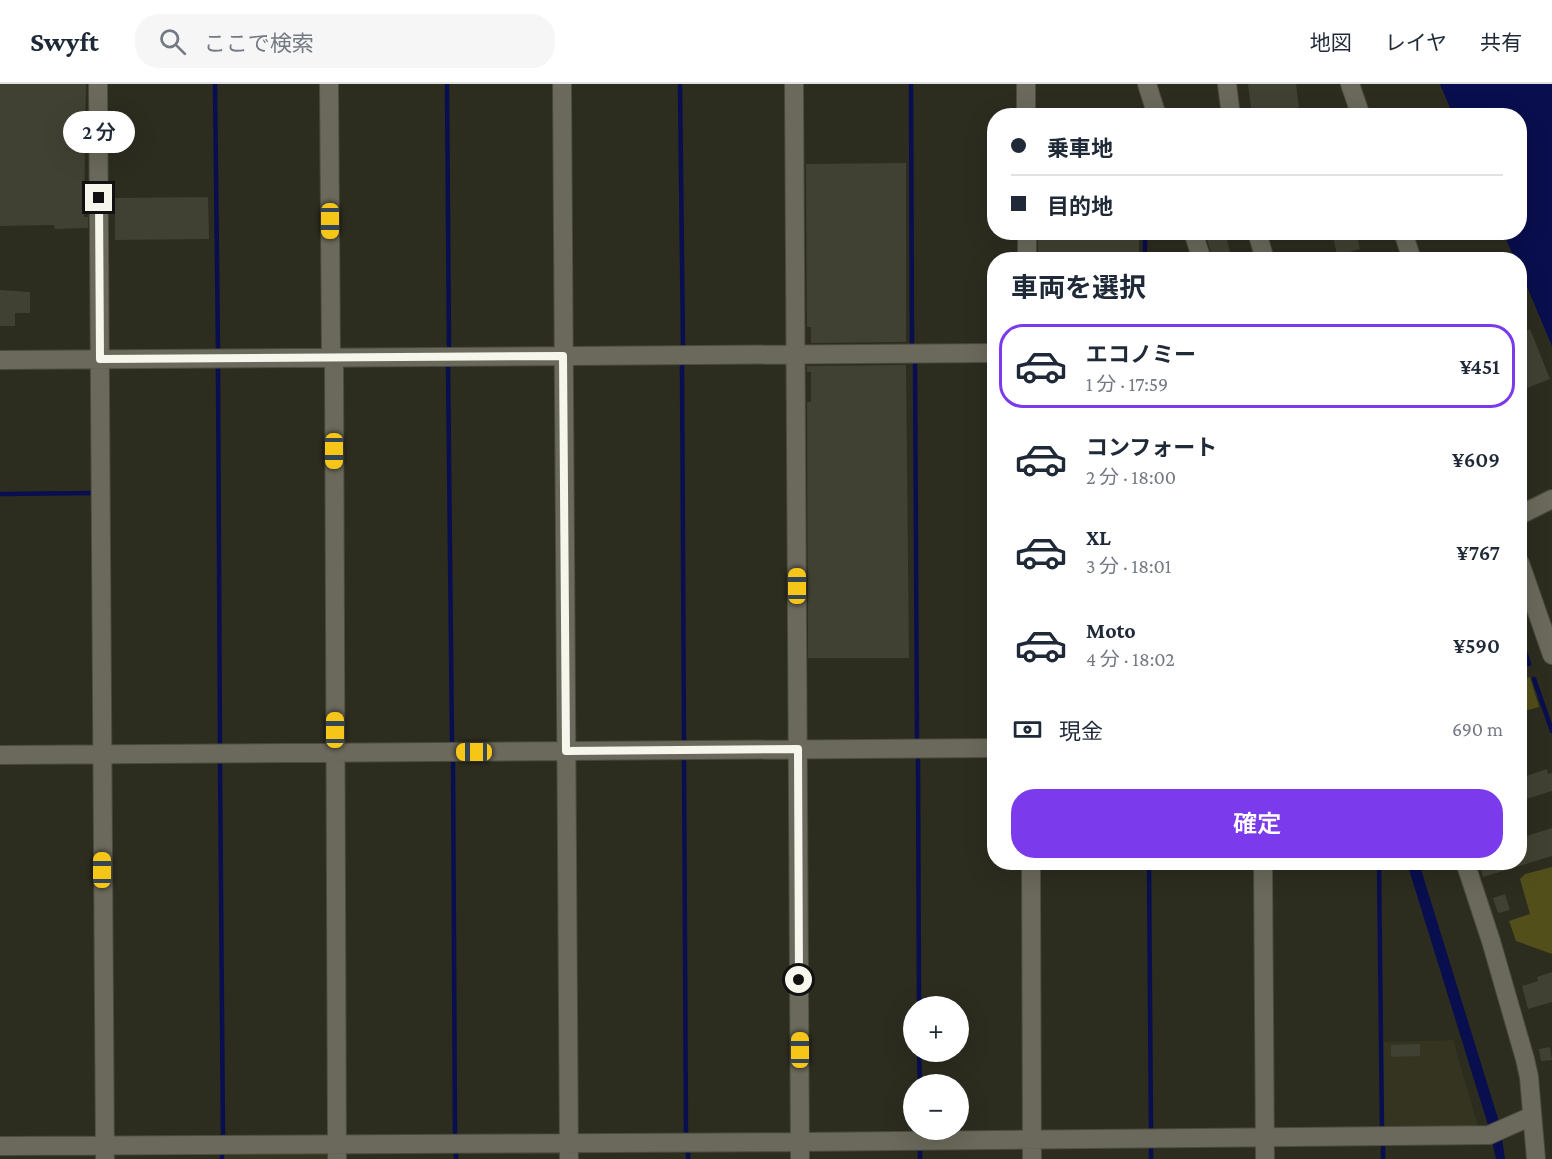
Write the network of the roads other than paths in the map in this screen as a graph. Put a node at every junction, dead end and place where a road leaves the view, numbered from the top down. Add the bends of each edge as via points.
1 (98, 84) edge
2 (329, 84) edge
3 (562, 84) edge
4 (794, 84) edge
5 (1026, 84) edge
6 (1147, 84) edge
7 (1227, 84) edge
8 (1350, 84) edge
9 (1026, 108) edge
10 (1154, 108) edge
11 (1230, 108) edge
12 (1358, 108) edge
13 (796, 353) junction
14 (987, 353) edge
15 (563, 356) junction
16 (332, 358) junction
17 (100, 359) junction
18 (0, 360) edge
19 (1552, 499) edge
20 (1527, 512) edge
21 (1527, 583) edge
22 (1552, 655) edge
23 (987, 748) edge
24 (798, 749) junction
25 (566, 751) junction
26 (335, 753) junction
27 (101, 754) junction
28 (0, 755) edge
29 (1031, 870) edge
30 (1263, 870) edge
31 (1468, 870) edge
32 (1532, 1116) junction
33 (1265, 1137) junction
34 (1032, 1140) junction
35 (0, 1146) edge
36 (569, 1151) edge
37 (800, 1151) edge
38 (337, 1152) edge
39 (105, 1153) edge
40 (1032, 1159) edge
41 (1265, 1159) edge
42 (1536, 1159) edge

1 - 17 street
2 - 16 street
3 - 15 street
4 - 13 street
5 - 9 street
6 - 10 street
7 - 11 street
8 - 12 street
13 - 14 street
13 - 15 street
13 - 24 street
15 - 16 street
15 - 25 street
16 - 17 street
16 - 26 street
17 - 18 street
17 - 27 street
19 - 20 street
21 - 22 street
23 - 24 street
24 - 25 street
24 - 37 street
25 - 26 street
25 - 36 street
26 - 27 street
26 - 38 street
27 - 28 street
27 - 39 street
29 - 34 street
30 - 33 street
31 - 32 street via 1525,1059
32 - 33 street via 1495,1132
32 - 42 street
33 - 34 street
33 - 41 street
34 - 37 street
34 - 40 street
35 - 39 street
36 - 37 street
36 - 38 street
38 - 39 street

